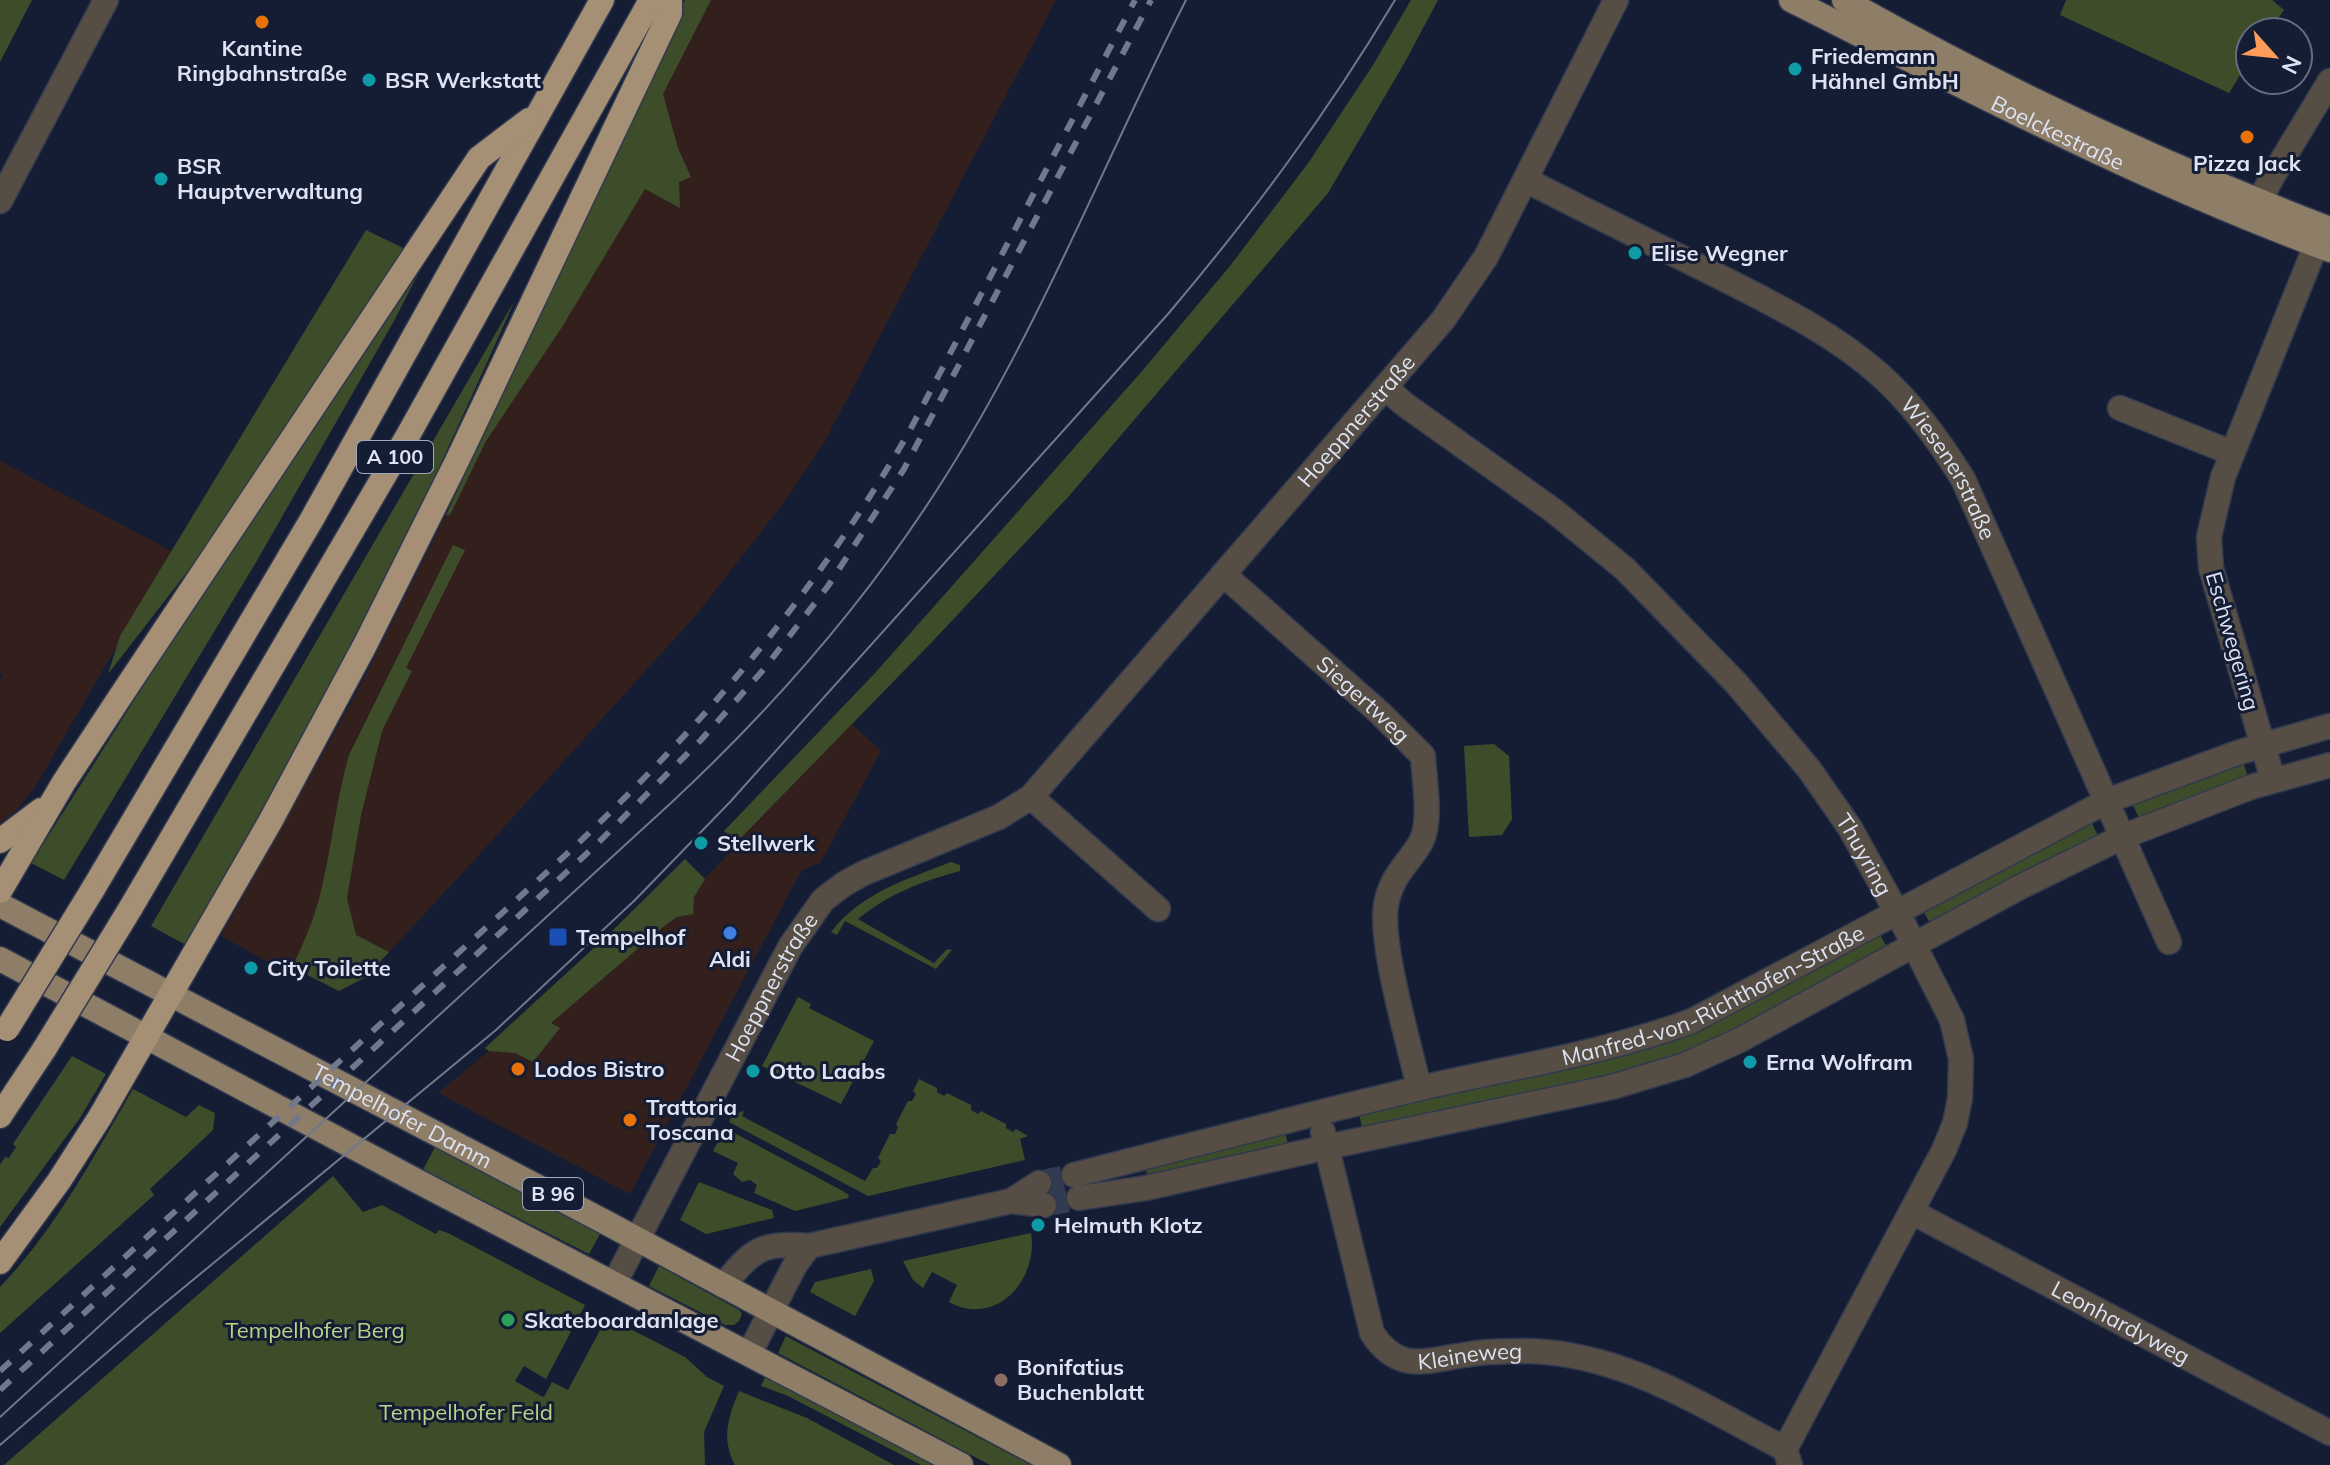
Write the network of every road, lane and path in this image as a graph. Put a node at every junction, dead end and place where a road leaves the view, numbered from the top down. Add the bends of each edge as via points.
1 (106, 0) edge
2 (602, 0) edge
3 (651, 0) edge
4 (670, 0) edge
5 (1616, 0) edge
6 (1791, 0) edge
7 (1844, 0) edge
8 (2330, 81) edge
9 (538, 114) junction
10 (1526, 180) junction
11 (0, 201) edge
12 (2255, 210) junction
13 (2325, 241) edge
14 (1386, 388) junction
15 (2120, 408) dead end
16 (2232, 453) junction
17 (1223, 574) junction
18 (2330, 726) edge
19 (2263, 745) junction
20 (2330, 765) edge
21 (2273, 780) junction
22 (57, 794) junction
23 (1031, 797) junction
24 (2107, 801) junction
25 (2122, 837) junction
26 (0, 841) edge
27 (0, 891) edge
28 (0, 905) edge
29 (1158, 909) dead end
30 (1896, 911) junction
31 (2169, 942) dead end
32 (1914, 944) junction
33 (0, 959) edge
34 (172, 995) junction
35 (4, 1034) edge
36 (146, 1037) junction
37 (1419, 1088) junction
38 (1319, 1113) junction
39 (0, 1116) edge
40 (1327, 1147) junction
41 (1109, 1166) junction
42 (1115, 1193) junction
43 (1042, 1194) tunnel mouth
44 (1912, 1212) junction
45 (638, 1240) junction
46 (809, 1246) junction
47 (0, 1262) edge
48 (614, 1284) junction
49 (723, 1286) junction
50 (770, 1312) junction
51 (749, 1354) junction
52 (2330, 1433) edge
53 (1787, 1457) edge
54 (961, 1465) edge
55 (1059, 1465) edge

1 - 11 street
2 - 9 highway, A 100
3 - 39 highway, A 100, bridge via 407,437 130,909
4 - 34 highway via 670,13 525,322 365,645
5 - 10 street, Hoeppnerstraße
6 - 12 main road, Boelckestraße via 2030,118
7 - 12 main road, Boelckestraße
8 - 12 street
9 - 22 highway via 479,158
9 - 35 highway, A 100, bridge via 312,519
10 - 14 street, Hoeppnerstraße via 1486,257 1443,320
10 - 24 street, Wiesenerstraße via 1831,336 1899,393 1963,479
12 - 13 main road, Boelckestraße
13 - 16 street, Eschwegering
14 - 17 street, Hoeppnerstraße
14 - 30 street, Thuyring via 1625,569 1736,683 1815,778
15 - 16 street
16 - 19 street, Eschwegering via 2209,537 2211,568
17 - 23 street, Hoeppnerstraße
17 - 37 street, Siegertweg via 1423,756 1426,825 1386,901 1386,933
18 - 19 street, Manfred-von-Richthofen-Straße
19 - 21 street, Eschwegering
19 - 24 street, Manfred-von-Richthofen-Straße
20 - 21 street, Manfred-von-Richthofen-Straße
21 - 25 street, Manfred-von-Richthofen-Straße
22 - 26 highway
22 - 27 highway
23 - 29 street
23 - 45 street, Hoeppnerstraße via 999,817 864,873 823,900 790,947
24 - 25 street, Wiesenerstraße
24 - 30 street, Manfred-von-Richthofen-Straße
25 - 31 street, Wiesenerstraße
25 - 32 street, Manfred-von-Richthofen-Straße
28 - 34 main road, Tempelhofer Damm / B 96
30 - 32 street, Thuyring
30 - 37 street, Manfred-von-Richthofen-Straße via 1692,1021 1631,1042
32 - 40 street, Manfred-von-Richthofen-Straße via 1685,1065 1612,1087
32 - 44 street, Thuyring via 1952,1020 1961,1059 1955,1123
33 - 36 main road, B 96
34 - 36 highway
34 - 45 main road, Tempelhofer Damm / B 96
36 - 47 highway via 59,1181
36 - 48 main road, B 96
37 - 38 street, Manfred-von-Richthofen-Straße
38 - 40 street, Kleineweg
38 - 41 street, Manfred-von-Richthofen-Straße
40 - 42 street, Manfred-von-Richthofen-Straße
40 - 53 street, Kleineweg via 1372,1333 1393,1356 1417,1363 1494,1351 1534,1351 1603,1361 1646,1376
41 - 42 street
41 - 42 street, Manfred-von-Richthofen-Straße via 1077,1186
43 - 46 street
44 - 52 street, Leonhardyweg
44 - 53 street, Thuyring
45 - 48 street, Hoeppnerstraße
45 - 49 main road, Tempelhofer Damm / B 96
46 - 49 street via 766,1248 747,1259
46 - 50 street
48 - 51 main road, B 96
49 - 50 main road, Tempelhofer Damm / B 96
50 - 51 street
50 - 55 main road, Tempelhofer Damm / B 96
51 - 54 main road, B 96

